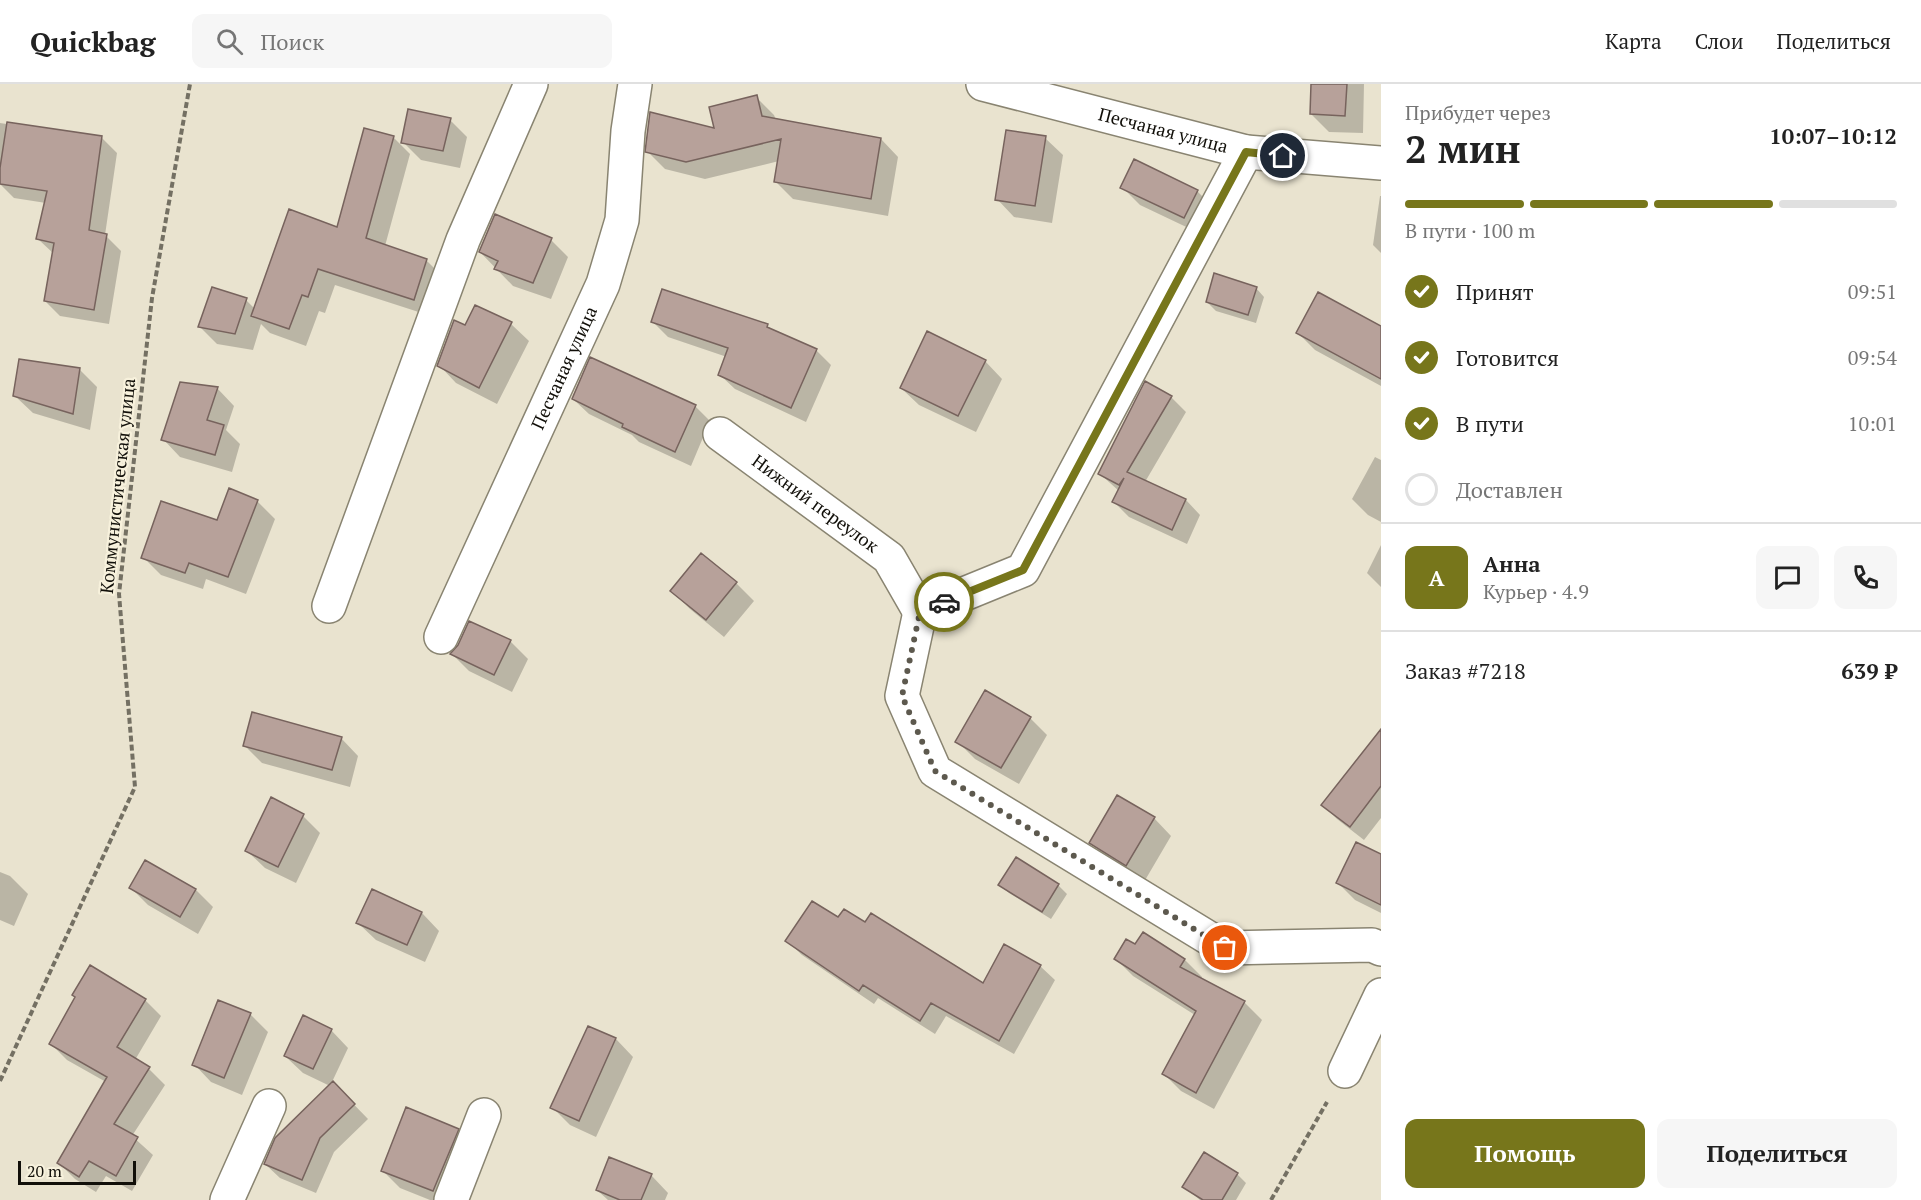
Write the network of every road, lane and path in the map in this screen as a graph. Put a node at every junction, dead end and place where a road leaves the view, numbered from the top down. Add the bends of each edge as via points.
1 (190, 84) edge
2 (531, 84) edge
3 (635, 84) edge
4 (983, 84) edge
5 (1246, 152) junction
6 (1381, 163) edge
7 (720, 434) dead end
8 (329, 606) dead end
9 (920, 612) junction
10 (441, 638) dead end
11 (1381, 949) edge
12 (1381, 995) edge
13 (1345, 1071) joint
14 (0, 1081) edge
15 (269, 1106) dead end
16 (484, 1115) dead end
17 (227, 1200) edge
18 (451, 1200) edge
19 (1271, 1200) edge

1 - 14 path, Коммунистическая улица via 152,298 119,594 135,787
2 - 8 street via 463,240
3 - 10 street, Песчаная улица via 622,220 603,284
4 - 5 street, Песчаная улица
5 - 6 street, Песчаная улица
5 - 9 street via 1023,570
7 - 9 street, Нижний переулок via 889,558
9 - 11 street via 902,696 935,771 1225,948 1372,945
12 - 13 street
13 - 19 path
15 - 17 street
16 - 18 street

